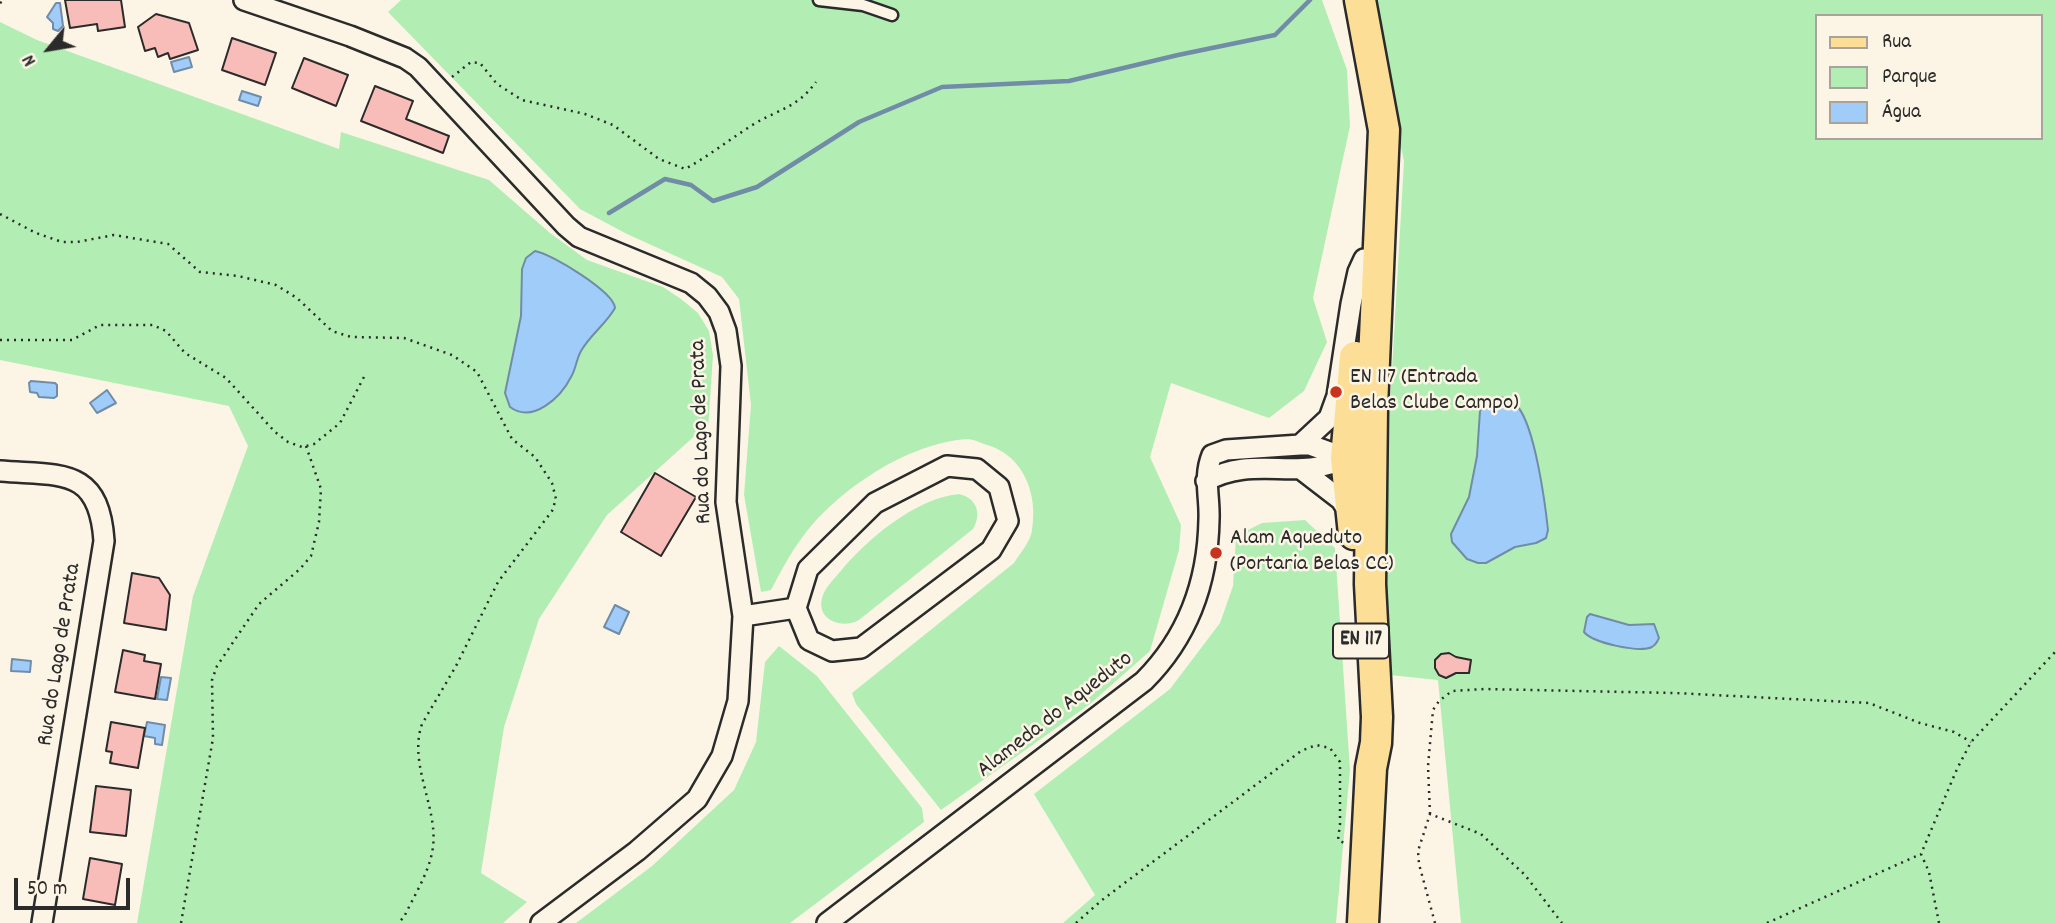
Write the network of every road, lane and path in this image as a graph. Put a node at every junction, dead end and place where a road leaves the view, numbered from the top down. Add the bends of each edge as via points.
1 (5, 0) edge
2 (244, 0) edge
3 (819, 0) edge
4 (1360, 0) edge
5 (0, 3) edge
6 (282, 5) edge
7 (892, 15) dead end
8 (816, 82) dead end
9 (1377, 87) junction
10 (438, 88) junction
11 (0, 214) edge
12 (1364, 259) junction
13 (0, 340) edge
14 (365, 375) dead end
15 (1372, 424) junction
16 (1300, 445) junction
17 (306, 446) junction
18 (1346, 458) junction
19 (1302, 470) junction
20 (0, 471) edge
21 (1206, 481) junction
22 (1351, 514) junction
23 (1370, 584) junction
24 (796, 608) junction
25 (743, 617) junction
26 (2056, 651) edge
27 (1971, 742) junction
28 (1371, 768) junction
29 (1430, 814) junction
30 (1367, 852) junction
31 (1921, 855) junction
32 (42, 923) edge
33 (181, 923) edge
34 (398, 923) edge
35 (541, 923) edge
36 (827, 923) edge
37 (1076, 923) edge
38 (1363, 923) edge
39 (1435, 923) edge
40 (1562, 923) edge
41 (1768, 923) edge
42 (1940, 923) edge

1 - 5 path
2 - 6 street, Rua do Lago de Prata
3 - 7 lane via 863,5
4 - 9 main road, EN 117
6 - 10 street, Rua do Lago de Prata via 405,58
8 - 10 path via 804,99 757,122 685,169 659,159 613,125 522,100 497,84 480,63 471,62
9 - 12 main road, EN 117 via 1377,139
9 - 15 main road, EN 117 via 1384,130
10 - 25 street, Rua do Lago de Prata via 572,232 691,282 719,312 731,366 726,502
11 - 34 path via 62,242 114,235 168,243 200,272 276,285 332,331 351,337 404,338 452,355 477,372 512,439 535,457 552,483 556,499 552,511 498,582 419,734 433,847
12 - 16 street via 1350,304 1337,396 1329,418
12 - 18 main road, EN 117
13 - 17 path via 72,340 100,325 153,325 166,331 185,353 226,378 281,437
14 - 17 path via 340,423
15 - 18 main road
15 - 23 main road, EN 117
16 - 18 street, Alameda do Aqueduto
16 - 21 street, Alameda do Aqueduto via 1212,455
17 - 33 path via 320,489 311,556 259,604 217,666 212,681 213,738
18 - 19 street via 1330,466
18 - 22 main road, EN 117
18 - 23 main road via 1359,484
19 - 21 street via 1238,469
19 - 22 street via 1341,500
20 - 32 street, Rua do Lago de Prata via 71,477 97,500 103,521 104,541
21 - 36 street, Alameda do Aqueduto via 1209,536 1201,583 1192,612 1161,664
22 - 28 main road, EN 117
23 - 28 main road, EN 117 via 1377,717
24 - 24 street via 808,569 875,503 947,466 977,469 999,487 1008,521 991,550 861,648 832,651 809,640
24 - 25 street
25 - 35 street, Rua do Lago de Prata via 738,701 722,756 697,799
26 - 27 path
27 - 29 path via 1869,703 1675,693 1452,691 1433,710
27 - 31 path
28 - 30 main road, EN 117
29 - 39 path via 1418,851
29 - 40 path via 1481,834 1525,875
30 - 37 path via 1338,840 1340,762 1330,748 1316,745 1301,751
30 - 38 main road, EN 117
31 - 41 path
31 - 42 path

